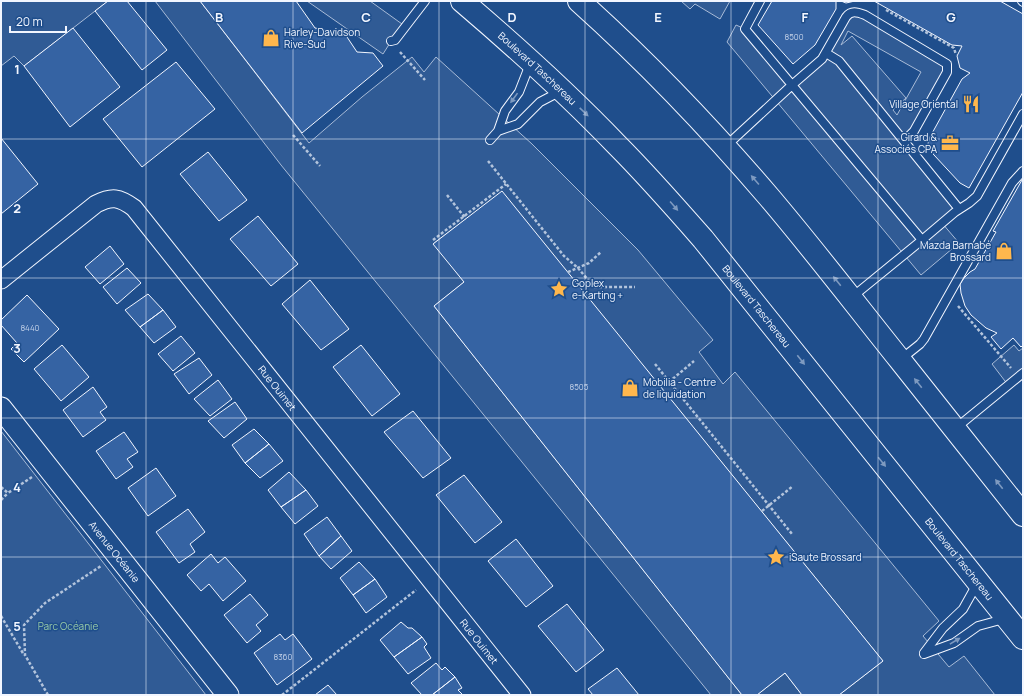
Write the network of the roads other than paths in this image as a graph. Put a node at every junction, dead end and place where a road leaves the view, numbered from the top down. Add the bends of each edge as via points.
1 (425, 1) edge
2 (462, 1) edge
3 (579, 1) edge
4 (760, 1) edge
5 (391, 41) road end
6 (826, 53) junction
7 (530, 62) junction
8 (792, 85) junction
9 (561, 90) junction
10 (1023, 114) edge
11 (498, 131) junction
12 (490, 140) dead end
13 (904, 141) junction
14 (725, 147) junction
15 (1023, 171) edge
16 (959, 209) junction
17 (922, 240) junction
18 (1, 280) edge
19 (851, 298) junction
20 (900, 360) junction
21 (1023, 373) edge
22 (1, 408) edge
23 (955, 429) junction
24 (1023, 515) edge
25 (978, 582) junction
26 (1007, 618) junction
27 (1023, 638) edge
28 (228, 695) edge
29 (522, 695) edge

1 - 5 lane via 395,40
2 - 7 main road, Boulevard Taschereau
3 - 14 main road via 649,67
4 - 8 lane via 745,29
6 - 8 lane
6 - 13 lane via 839,61
6 - 13 lane via 846,17 853,12 865,15 947,64 947,72 914,131
7 - 9 main road, Boulevard Taschereau
7 -> 11 lane via 519,92 505,111
8 - 14 lane
8 - 17 lane
9 - 11 lane via 540,102 518,124
9 -> 25 main road, Boulevard Taschereau via 659,189 703,239
10 - 16 lane via 979,193 974,200
11 - 12 lane
13 - 16 lane
19 -> 14 main road
15 - 20 lane via 1012,183 924,338
16 - 17 lane
17 - 19 lane
18 - 29 street, Rue Ouimet via 96,204 116,198 134,208
19 - 20 main road
23 -> 20 main road
21 - 23 lane
22 - 28 street, Avenue Océanie
24 -> 23 main road
25 - 26 main road, Boulevard Taschereau
25 -> 26 lane via 963,609 943,628 924,654 954,643 978,626
26 - 27 main road, Boulevard Taschereau

